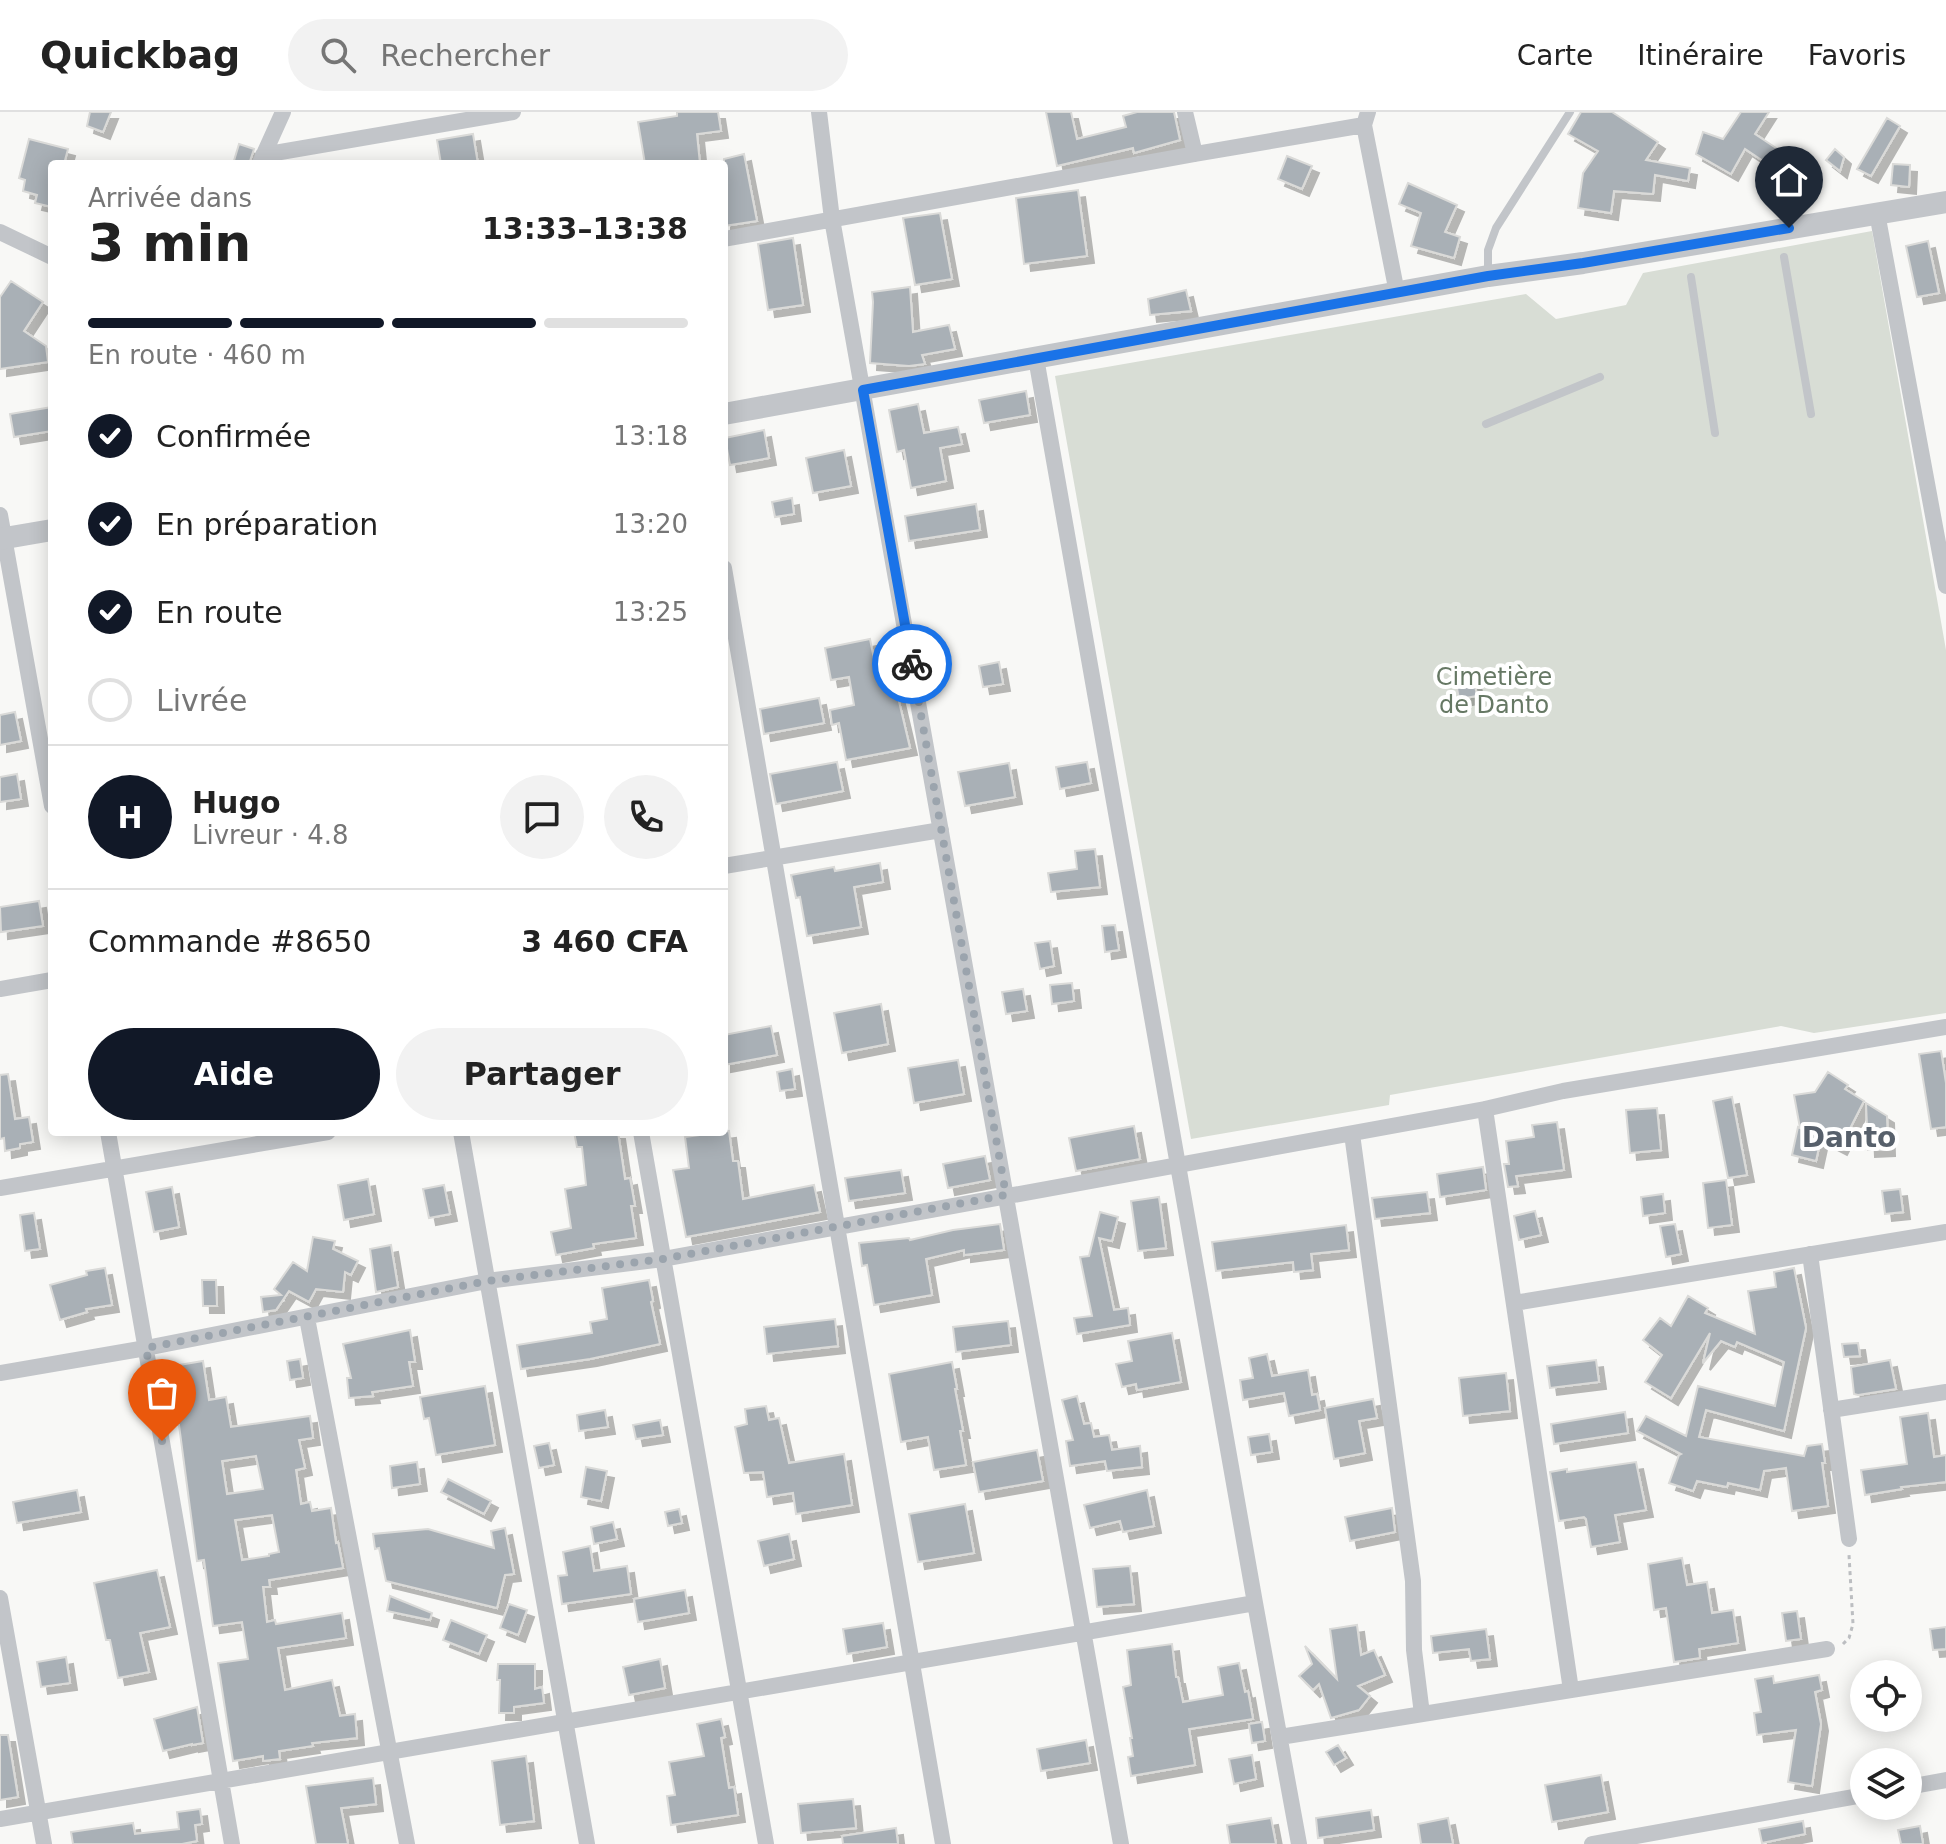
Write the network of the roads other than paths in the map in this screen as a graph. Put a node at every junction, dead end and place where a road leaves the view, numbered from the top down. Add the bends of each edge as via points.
1 (283, 112) edge
2 (513, 112) edge
3 (819, 112) edge
4 (1185, 112) edge
5 (1570, 112) edge
6 (1366, 119) edge
7 (1195, 154) junction
8 (261, 159) edge
9 (1946, 202) edge
10 (1877, 213) junction
11 (832, 219) junction
12 (0, 232) edge
13 (728, 238) edge
14 (48, 255) edge
15 (1784, 257) dead end
16 (1488, 276) junction
17 (1691, 277) dead end
18 (1397, 293) junction
19 (1036, 358) junction
20 (1600, 377) dead end
21 (863, 390) junction
22 (728, 413) edge
23 (1811, 414) dead end
24 (1486, 424) dead end
25 (1715, 433) dead end
26 (0, 515) edge
27 (48, 531) edge
28 (3, 538) edge
29 (1946, 586) edge
30 (728, 591) edge
31 (48, 784) edge
32 (941, 830) junction
33 (774, 858) junction
34 (728, 865) edge
35 (48, 981) edge
36 (0, 989) edge
37 (1946, 1027) edge
38 (1485, 1109) junction
39 (1352, 1134) junction
40 (109, 1136) edge
41 (304, 1136) edge
42 (462, 1136) edge
43 (642, 1136) edge
44 (1179, 1165) junction
45 (115, 1168) junction
46 (0, 1188) edge
47 (1006, 1195) junction
48 (837, 1227) junction
49 (1946, 1232) edge
50 (1810, 1254) junction
51 (663, 1259) junction
52 (487, 1281) junction
53 (1514, 1303) junction
54 (307, 1318) junction
55 (146, 1348) junction
56 (0, 1373) edge
57 (1946, 1392) edge
58 (1831, 1410) junction
59 (1849, 1539) road end
60 (0, 1598) edge
61 (1255, 1603) junction
62 (1083, 1633) junction
63 (1827, 1649) road end
64 (911, 1662) junction
65 (1571, 1690) junction
66 (740, 1693) junction
67 (1422, 1714) junction
68 (565, 1722) junction
69 (1280, 1737) junction
70 (389, 1752) junction
71 (1946, 1780) edge
72 (221, 1781) junction
73 (1922, 1784) edge
74 (1850, 1798) edge
75 (38, 1812) junction
76 (0, 1819) edge
77 (44, 1844) edge
78 (232, 1844) edge
79 (407, 1844) edge
80 (587, 1844) edge
81 (766, 1844) edge
82 (943, 1844) edge
83 (1121, 1844) edge
84 (1299, 1844) edge
85 (1592, 1844) edge

1 - 8 street
2 - 8 street
3 - 11 street
4 - 7 street
5 - 16 lane via 1496,228 1488,250
6 - 7 street
6 - 18 street
7 - 11 street
9 - 10 street
10 - 16 street
10 - 29 street
11 - 13 street
11 - 21 street
12 - 14 street
15 - 23 lane
16 - 18 street
17 - 25 lane
18 - 19 street
19 - 21 street
19 - 44 street
20 - 24 lane
21 - 22 street
21 - 32 street
26 - 28 street
27 - 28 street
28 - 31 street
30 - 33 street
32 - 33 street
32 - 47 street
33 - 34 street
33 - 48 street
35 - 36 street
37 - 38 street via 1563,1091
38 - 39 street
38 - 53 street
39 - 44 street
39 - 67 street via 1413,1581
40 - 45 street
41 - 45 street
42 - 52 street
43 - 51 street
44 - 47 street
44 - 61 street
45 - 46 street
45 - 55 street
47 - 48 street
47 - 62 street
48 - 51 street
48 - 64 street
49 - 50 street
50 - 53 street
50 - 58 street
51 - 52 street
51 - 66 street
52 - 54 street
52 - 68 street
53 - 65 street
54 - 55 street
54 - 70 street
55 - 56 street
55 - 72 street
57 - 58 street
58 - 59 street
60 - 75 street
61 - 62 street
61 - 69 street
62 - 64 street
62 - 83 street
63 - 65 street
64 - 66 street
64 - 82 street
65 - 67 street
66 - 68 street
66 - 81 street
67 - 69 street
68 - 70 street
68 - 80 street
69 - 84 street
70 - 72 street
70 - 79 street
71 - 73 street
72 - 75 street
72 - 78 street
74 - 85 street
75 - 76 street
75 - 77 street

